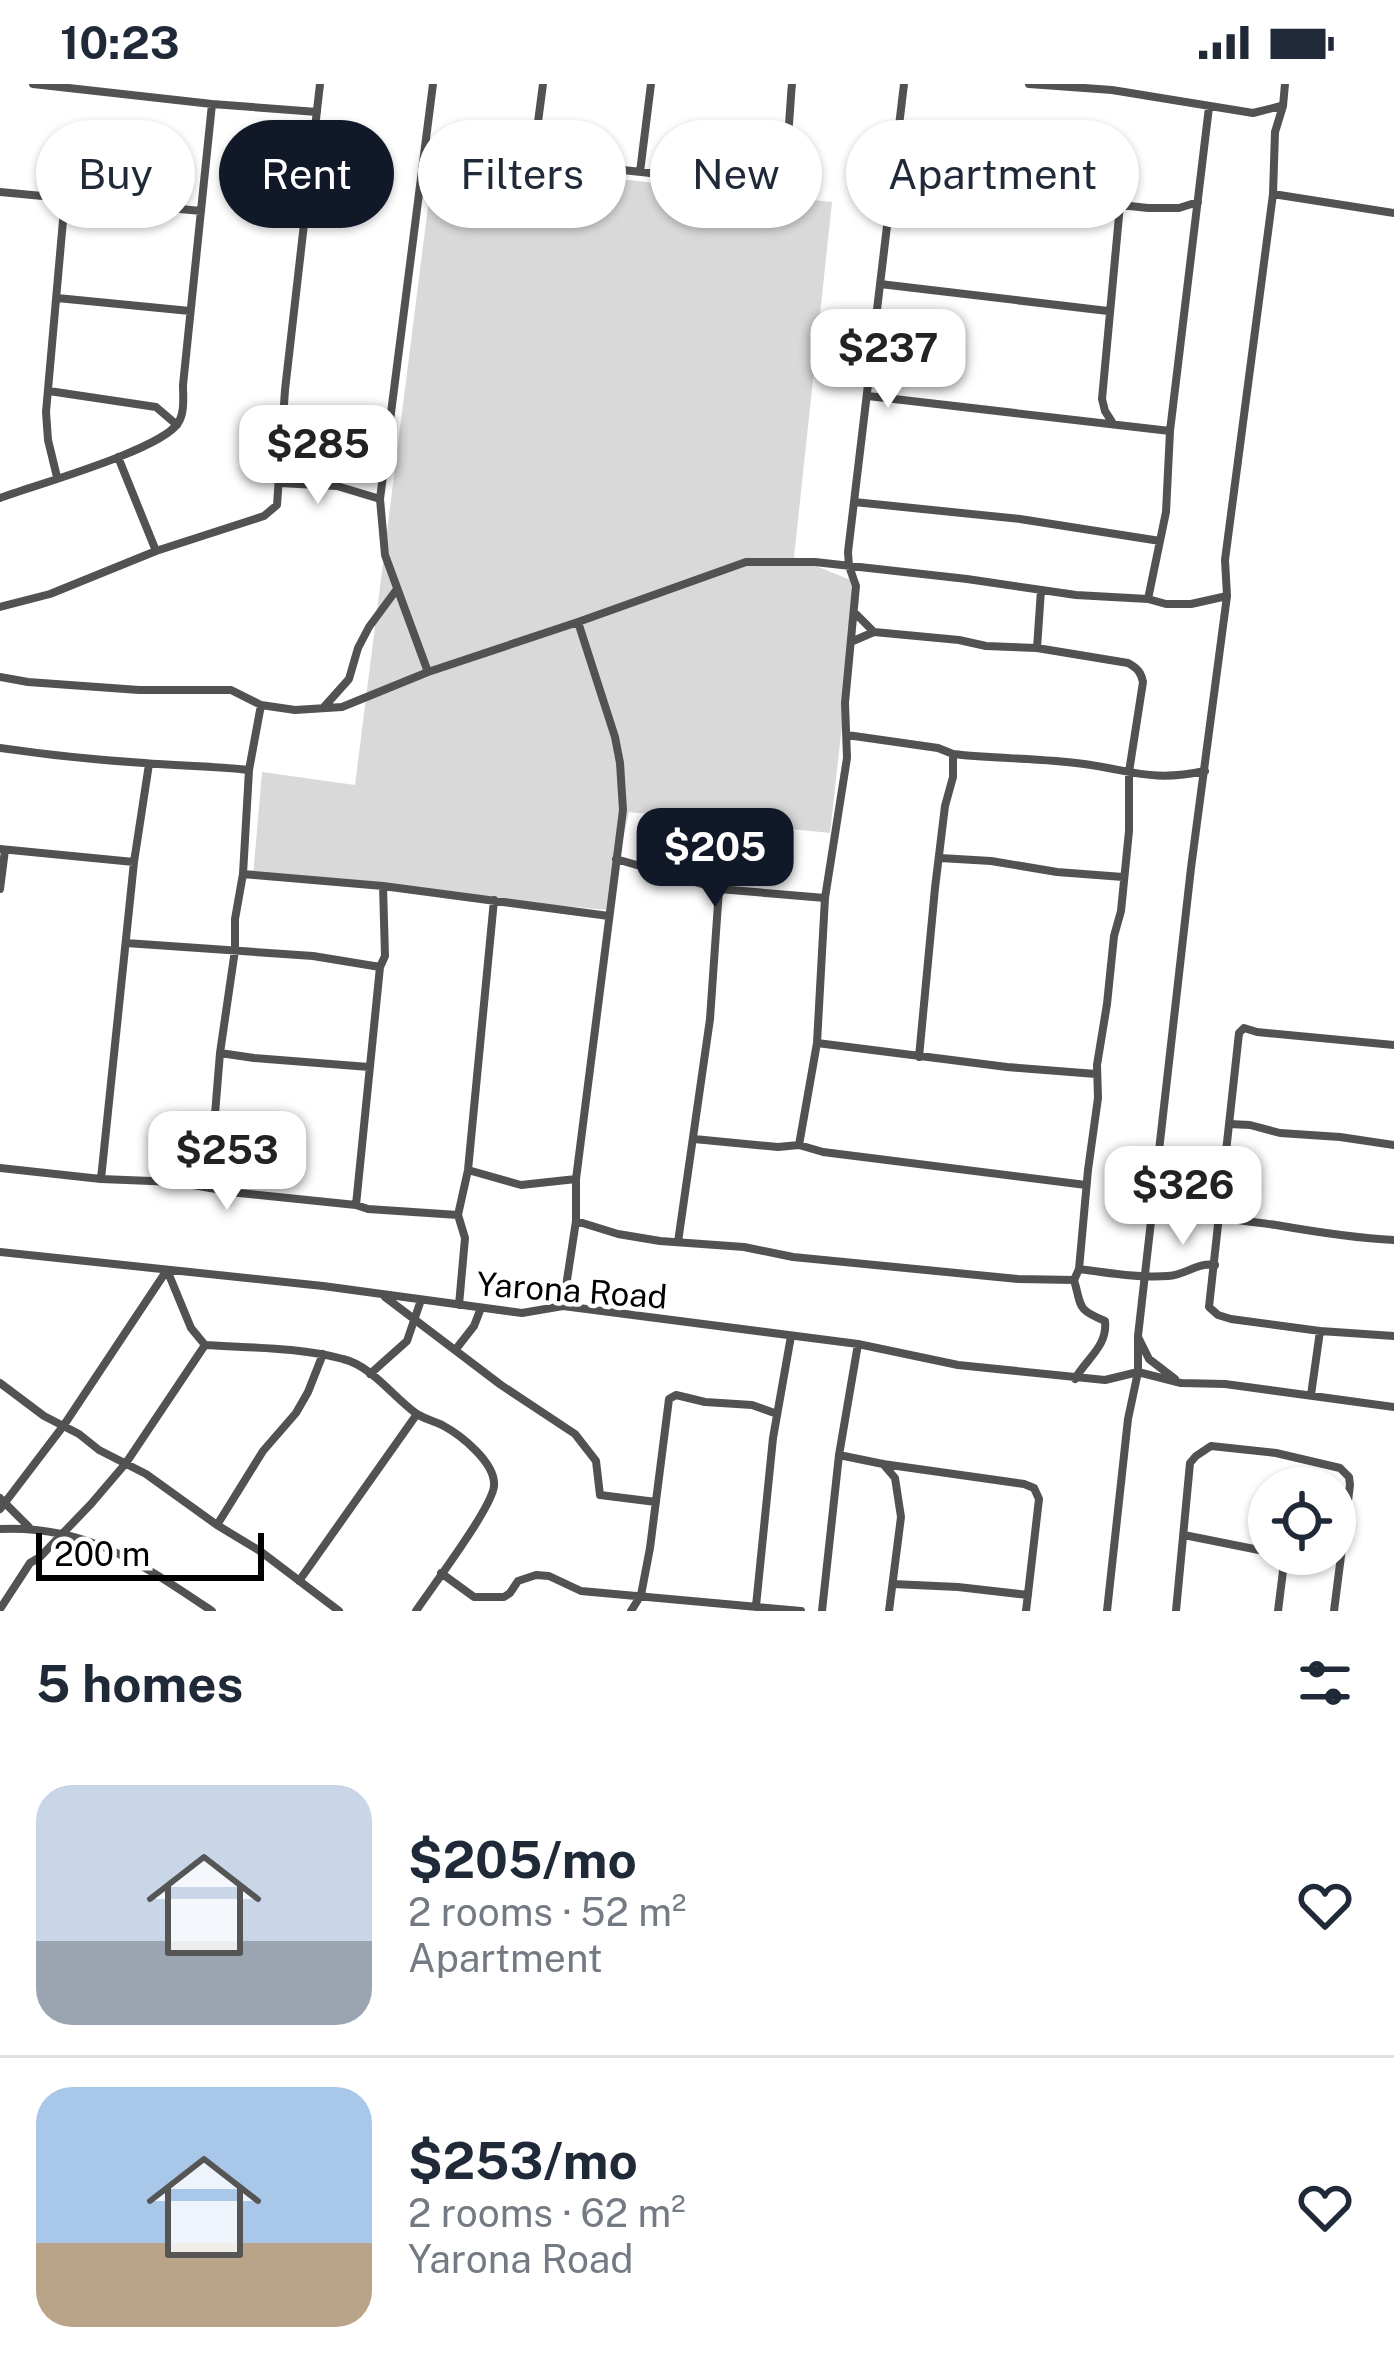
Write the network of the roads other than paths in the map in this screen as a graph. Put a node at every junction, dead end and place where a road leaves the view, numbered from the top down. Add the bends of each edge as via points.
1 (33, 84) edge
2 (320, 84) edge
3 (433, 84) edge
4 (544, 84) edge
5 (651, 84) edge
6 (793, 84) edge
7 (904, 84) edge
8 (1029, 84) edge
9 (1285, 84) edge
10 (212, 104) junction
11 (1282, 106) junction
12 (1209, 107) junction
13 (317, 112) junction
14 (429, 120) edge
15 (539, 120) edge
16 (900, 120) edge
17 (626, 170) edge
18 (640, 172) junction
19 (0, 192) edge
20 (1273, 194) junction
21 (36, 195) edge
22 (1198, 202) junction
23 (418, 205) edge
24 (1139, 206) edge
25 (195, 211) edge
26 (200, 211) junction
27 (1394, 213) edge
28 (63, 228) edge
29 (888, 228) edge
30 (1117, 228) edge
31 (880, 284) junction
32 (57, 298) junction
33 (1108, 310) junction
34 (190, 311) junction
35 (49, 391) junction
36 (868, 396) junction
37 (1102, 399) junction
38 (1081, 419) junction
39 (1113, 423) junction
40 (178, 425) junction
41 (1170, 431) junction
42 (118, 457) junction
43 (57, 477) junction
44 (280, 483) junction
45 (380, 484) junction
46 (363, 493) junction
47 (0, 497) edge
48 (380, 499) junction
49 (854, 502) junction
50 (1160, 541) junction
51 (156, 551) junction
52 (849, 566) junction
53 (397, 588) junction
54 (1041, 590) junction
55 (1227, 596) junction
56 (1148, 599) junction
57 (0, 607) edge
58 (856, 614) junction
59 (578, 622) junction
60 (874, 632) junction
61 (852, 641) junction
62 (1037, 648) junction
63 (428, 672) junction
64 (0, 677) edge
65 (261, 705) junction
66 (323, 709) junction
67 (847, 735) junction
68 (0, 748) edge
69 (952, 754) junction
70 (148, 764) junction
71 (250, 770) junction
72 (1205, 771) junction
73 (1129, 772) junction
74 (2, 849) edge
75 (940, 858) junction
76 (616, 859) junction
77 (134, 862) junction
78 (243, 874) junction
79 (1123, 877) junction
80 (383, 886) junction
81 (0, 889) edge
82 (718, 889) junction
83 (825, 898) junction
84 (494, 900) junction
85 (610, 916) junction
86 (126, 943) junction
87 (235, 950) junction
88 (380, 968) junction
89 (817, 1042) junction
90 (1394, 1045) edge
91 (220, 1053) junction
92 (920, 1057) junction
93 (369, 1067) junction
94 (1096, 1074) junction
95 (1228, 1124) junction
96 (694, 1139) junction
97 (799, 1145) junction
98 (1394, 1145) edge
99 (210, 1161) junction
100 (0, 1168) edge
101 (468, 1170) junction
102 (101, 1179) junction
103 (577, 1179) junction
104 (176, 1182) junction
105 (1086, 1185) junction
106 (209, 1188) junction
107 (356, 1205) junction
108 (458, 1214) junction
109 (1217, 1216) junction
110 (576, 1221) junction
111 (1394, 1240) edge
112 (678, 1242) junction
113 (0, 1252) edge
114 (1215, 1265) junction
115 (1079, 1269) junction
116 (167, 1270) junction
117 (1146, 1274) junction
118 (1074, 1280) junction
119 (384, 1296) junction
120 (421, 1300) junction
121 (459, 1305) junction
122 (563, 1306) junction
123 (481, 1308) junction
124 (415, 1318) junction
125 (1320, 1331) junction
126 (791, 1336) junction
127 (1138, 1336) junction
128 (1394, 1336) edge
129 (858, 1344) junction
130 (205, 1346) junction
131 (456, 1348) junction
132 (323, 1354) junction
133 (1138, 1372) junction
134 (370, 1374) junction
135 (1075, 1379) junction
136 (1181, 1383) junction
137 (0, 1384) edge
138 (1311, 1395) junction
139 (1394, 1408) edge
140 (417, 1414) junction
141 (777, 1414) junction
142 (64, 1425) junction
143 (839, 1455) junction
144 (126, 1462) junction
145 (883, 1464) junction
146 (1336, 1467) edge
147 (656, 1502) junction
148 (2, 1503) edge
149 (217, 1525) junction
150 (0, 1529) edge
151 (32, 1529) junction
152 (61, 1533) junction
153 (1184, 1535) junction
154 (1248, 1548) edge
155 (441, 1573) junction
156 (1281, 1575) edge
157 (1338, 1575) edge
158 (299, 1581) junction
159 (893, 1585) junction
160 (641, 1595) junction
161 (1028, 1595) junction
162 (756, 1606) junction
163 (0, 1610) edge
164 (212, 1611) edge
165 (339, 1611) edge
166 (416, 1611) edge
167 (632, 1611) edge
168 (801, 1611) edge
169 (822, 1611) edge
170 (889, 1611) edge
171 (1026, 1611) edge
172 (1107, 1611) edge
173 (1175, 1611) edge
174 (1278, 1611) edge
175 (1334, 1611) edge

1 - 10 street
2 - 13 street
3 - 14 street
4 - 15 street
5 - 18 street
6 - 18 street via 783,166 772,186
7 - 16 street
8 - 12 street
9 - 11 street
10 - 13 street
10 - 26 street
11 - 12 street
11 - 20 street
12 - 22 street
13 - 44 street
17 - 18 street
19 - 21 street
20 - 27 street
20 - 55 street via 1225,560
22 - 24 street
22 - 41 street
23 - 45 street
25 - 26 street
26 - 34 street
28 - 32 street
29 - 31 street
30 - 33 street
31 - 33 street
31 - 36 street
32 - 34 street
32 - 35 street
33 - 37 street
34 - 40 street
35 - 40 street via 156,406
35 - 43 street
36 - 38 street
36 - 49 street
37 - 38 street
37 - 39 street
38 - 39 street
39 - 41 street
40 - 42 street
41 - 50 street
42 - 43 street
42 - 51 street
43 - 47 street
44 - 46 street
44 - 51 street via 277,505 263,516
45 - 46 street
45 - 48 street
46 - 48 street
48 - 53 street
49 - 50 street
49 - 52 street
50 - 56 street
51 - 57 street
52 - 54 street
52 - 58 street
52 - 59 street via 746,562
53 - 63 street
53 - 66 street via 369,627 349,679
54 - 56 street
54 - 62 street
55 - 56 street via 1191,604
55 - 72 street
58 - 60 street
58 - 61 street
59 - 63 street
59 - 76 street via 620,763
60 - 61 street
60 - 62 street
61 - 67 street
62 - 73 street via 1137,668 1143,682
63 - 66 street
64 - 65 street via 231,690
65 - 66 street
65 - 71 street
67 - 69 street
67 - 83 street
68 - 70 street
69 - 73 street
69 - 75 street
70 - 71 street
70 - 77 street
71 - 78 street
72 - 73 street
72 - 117 street
73 - 79 street
74 - 77 street
74 - 81 street
75 - 79 street
75 - 92 street
76 - 82 street
76 - 85 street
77 - 86 street
78 - 80 street
78 - 87 street
79 - 94 street
80 - 84 street
80 - 88 street
82 - 83 street
82 - 96 street
83 - 89 street
84 - 85 street
84 - 101 street
85 - 103 street
86 - 87 street
86 - 102 street
87 - 88 street
87 - 91 street
88 - 93 street
89 - 92 street
89 - 97 street
90 - 95 street via 1244,1028
91 - 93 street
91 - 99 street
92 - 94 street
93 - 107 street
94 - 105 street
95 - 98 street
95 - 109 street
96 - 97 street
96 - 112 street
97 - 105 street
99 - 104 street
99 - 106 street
100 - 102 street
101 - 103 street via 521,1185
101 - 108 street
102 - 104 street
103 - 110 street
104 - 106 street
105 - 115 street
106 - 107 street
107 - 108 street
108 - 121 street via 465,1238
109 - 111 street
109 - 114 street
110 - 112 street
110 - 122 street
112 - 118 street
113 - 116 street, Yarona Road
114 - 117 street
114 - 125 street via 1209,1307 1218,1315
115 - 117 street
115 - 118 street
116 - 119 street, Yarona Road
116 - 130 street
116 - 142 street
117 - 127 street
118 - 135 street via 1080,1307 1106,1327
119 - 120 street, Yarona Road
119 - 124 street
120 - 121 street, Yarona Road
120 - 124 street
121 - 123 street, Yarona Road
122 - 123 street, Yarona Road
122 - 126 street, Yarona Road
123 - 131 street
124 - 131 street
124 - 134 street via 407,1341
125 - 128 street
125 - 138 street
126 - 129 street, Yarona Road
126 - 141 street
127 - 133 street
127 - 136 street via 1149,1358
129 - 135 street, Yarona Road
129 - 143 street
130 - 132 street
130 - 144 street
131 - 147 street via 575,1434 596,1461 600,1495
132 - 134 street
132 - 149 street via 296,1413
133 - 135 street, Yarona Road
133 - 136 street
133 - 172 street
134 - 140 street
136 - 138 street
137 - 142 street
138 - 139 street
140 - 155 street via 460,1438 494,1474 491,1500
140 - 158 street
141 - 147 street via 669,1399
141 - 162 street
142 - 144 street
142 - 148 street
143 - 145 street
143 - 169 street
144 - 149 street
144 - 152 street
145 - 159 street via 899,1491
145 - 161 street via 1034,1489
146 - 153 street via 1210,1446 1190,1463
147 - 160 street
148 - 151 street
149 - 158 street
150 - 151 street
151 - 152 street
152 - 163 street
152 - 164 street via 135,1560
153 - 154 street
153 - 173 street
155 - 160 street via 474,1597 504,1597 536,1575 581,1591
155 - 166 street
156 - 174 street
157 - 175 street
158 - 165 street
159 - 161 street
159 - 170 street
160 - 162 street
160 - 167 street
161 - 171 street
162 - 168 street

